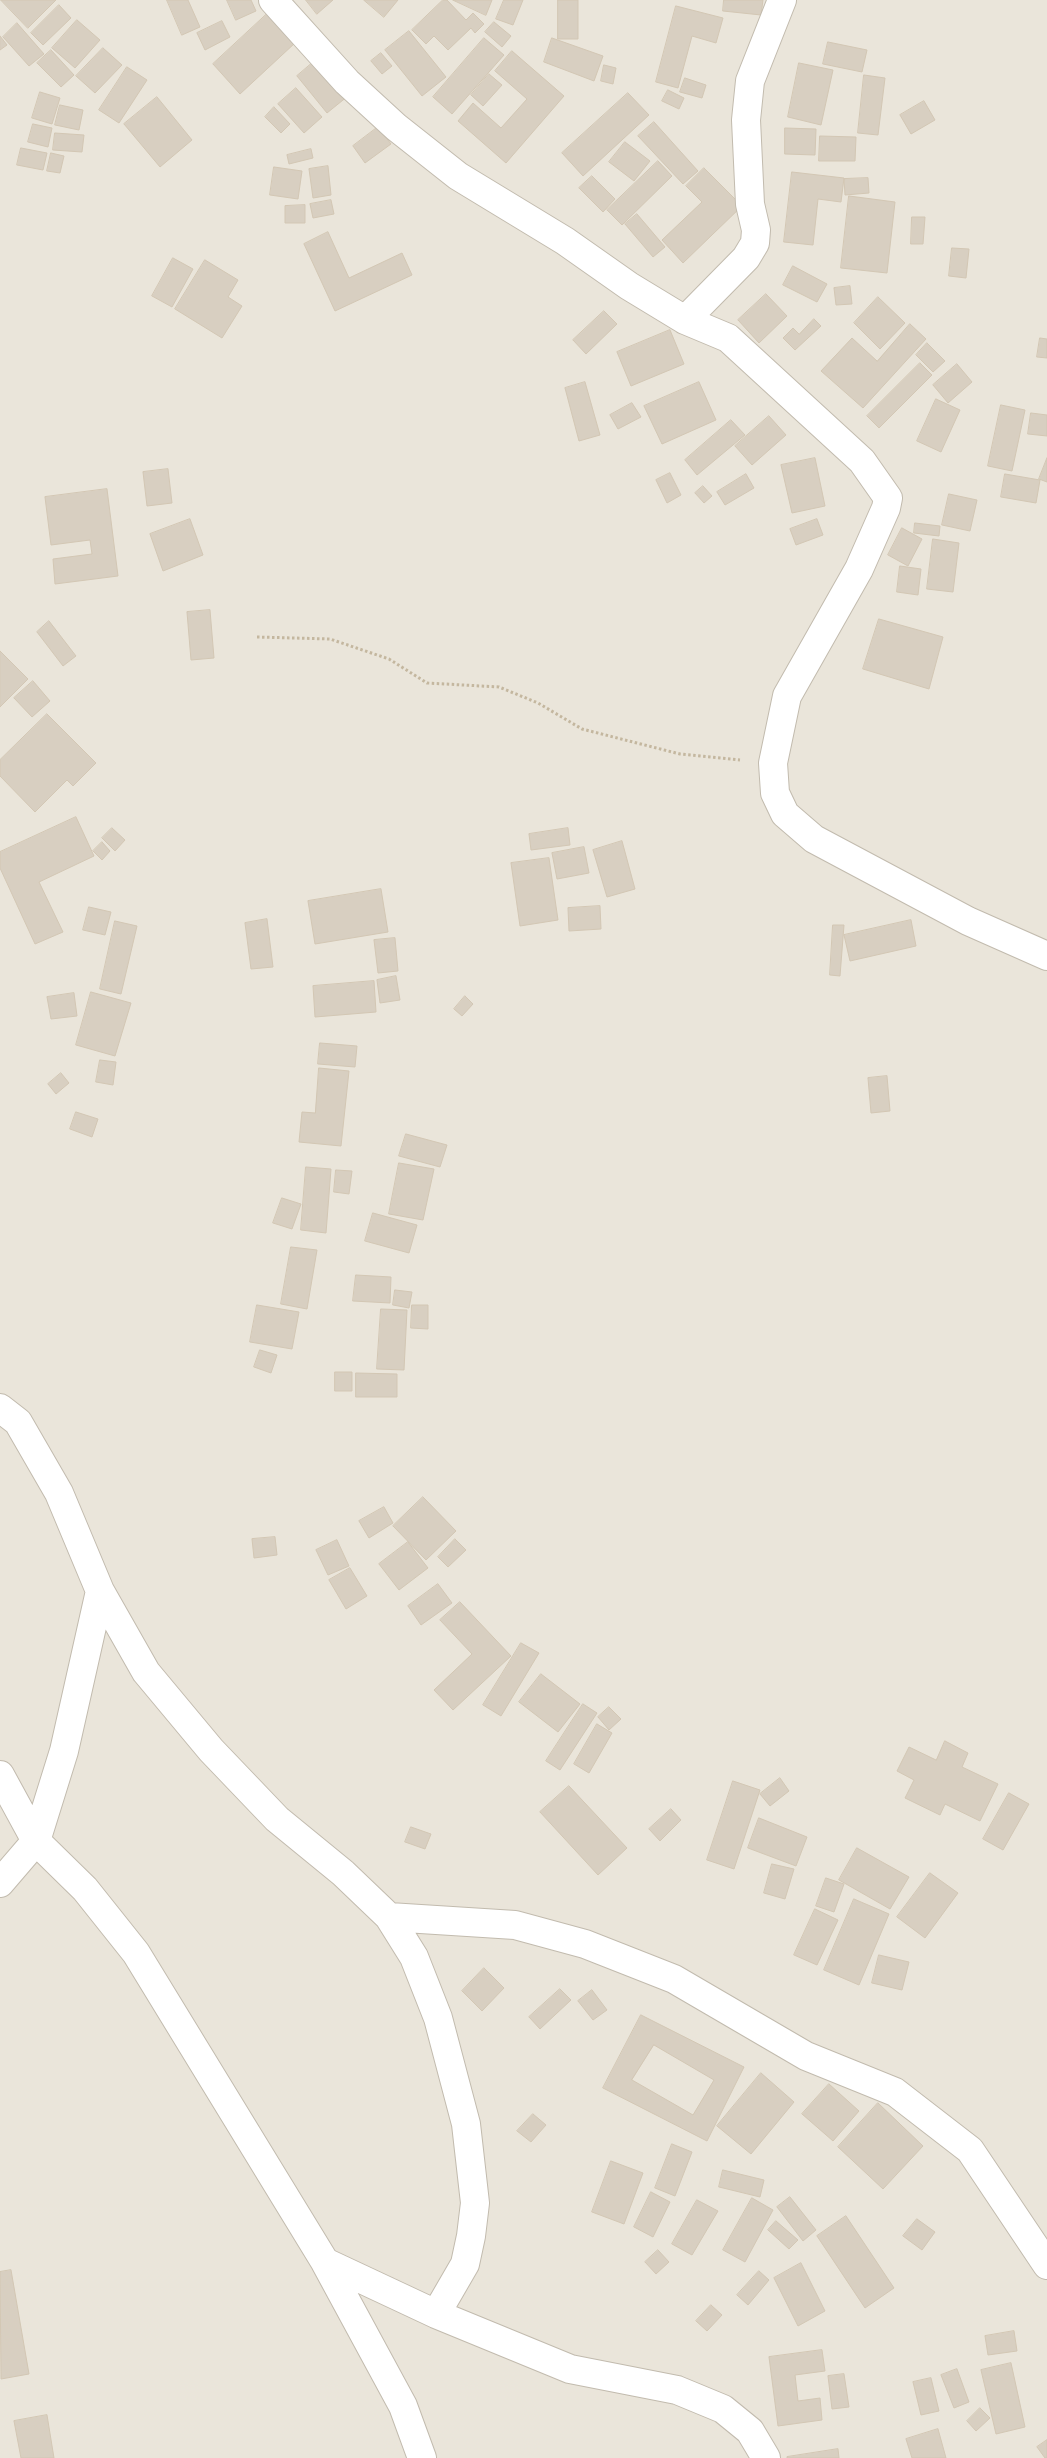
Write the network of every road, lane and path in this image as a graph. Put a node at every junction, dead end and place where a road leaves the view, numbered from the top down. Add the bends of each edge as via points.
1 (273, 0) edge
2 (782, 0) edge
3 (685, 320) junction
4 (257, 637) dead end
5 (773, 763) junction
6 (1047, 956) edge
7 (0, 1408) edge
8 (100, 1591) junction
9 (0, 1775) edge
10 (36, 1841) junction
11 (0, 1882) edge
12 (389, 1917) junction
13 (324, 2262) junction
14 (1047, 2265) edge
15 (436, 2314) junction
16 (422, 2458) edge
17 (766, 2458) edge

1 - 3 street via 347,82 396,128 450,170 566,241
2 - 3 street via 750,81 746,120 755,243 746,258
3 - 5 street via 728,338 764,369 862,461 888,498 860,569 787,696
4 - 5 path via 330,639 389,659 427,683 499,686 538,703 582,729 680,754
5 - 6 street via 775,793 785,814 814,839 968,921
7 - 8 street via 18,1422 59,1492
8 - 10 street via 64,1751
8 - 12 street via 146,1672 211,1750 277,1819 344,1873
9 - 10 street
10 - 11 street
10 - 13 street via 86,1889 136,1953
12 - 14 street via 515,1925 585,1944 674,1979 806,2056 894,2092 970,2150
12 - 15 street via 414,1957 438,2018 466,2124 475,2203 465,2264
13 - 15 street
13 - 16 street via 403,2406
15 - 17 street via 570,2369 678,2390 723,2409 750,2431

